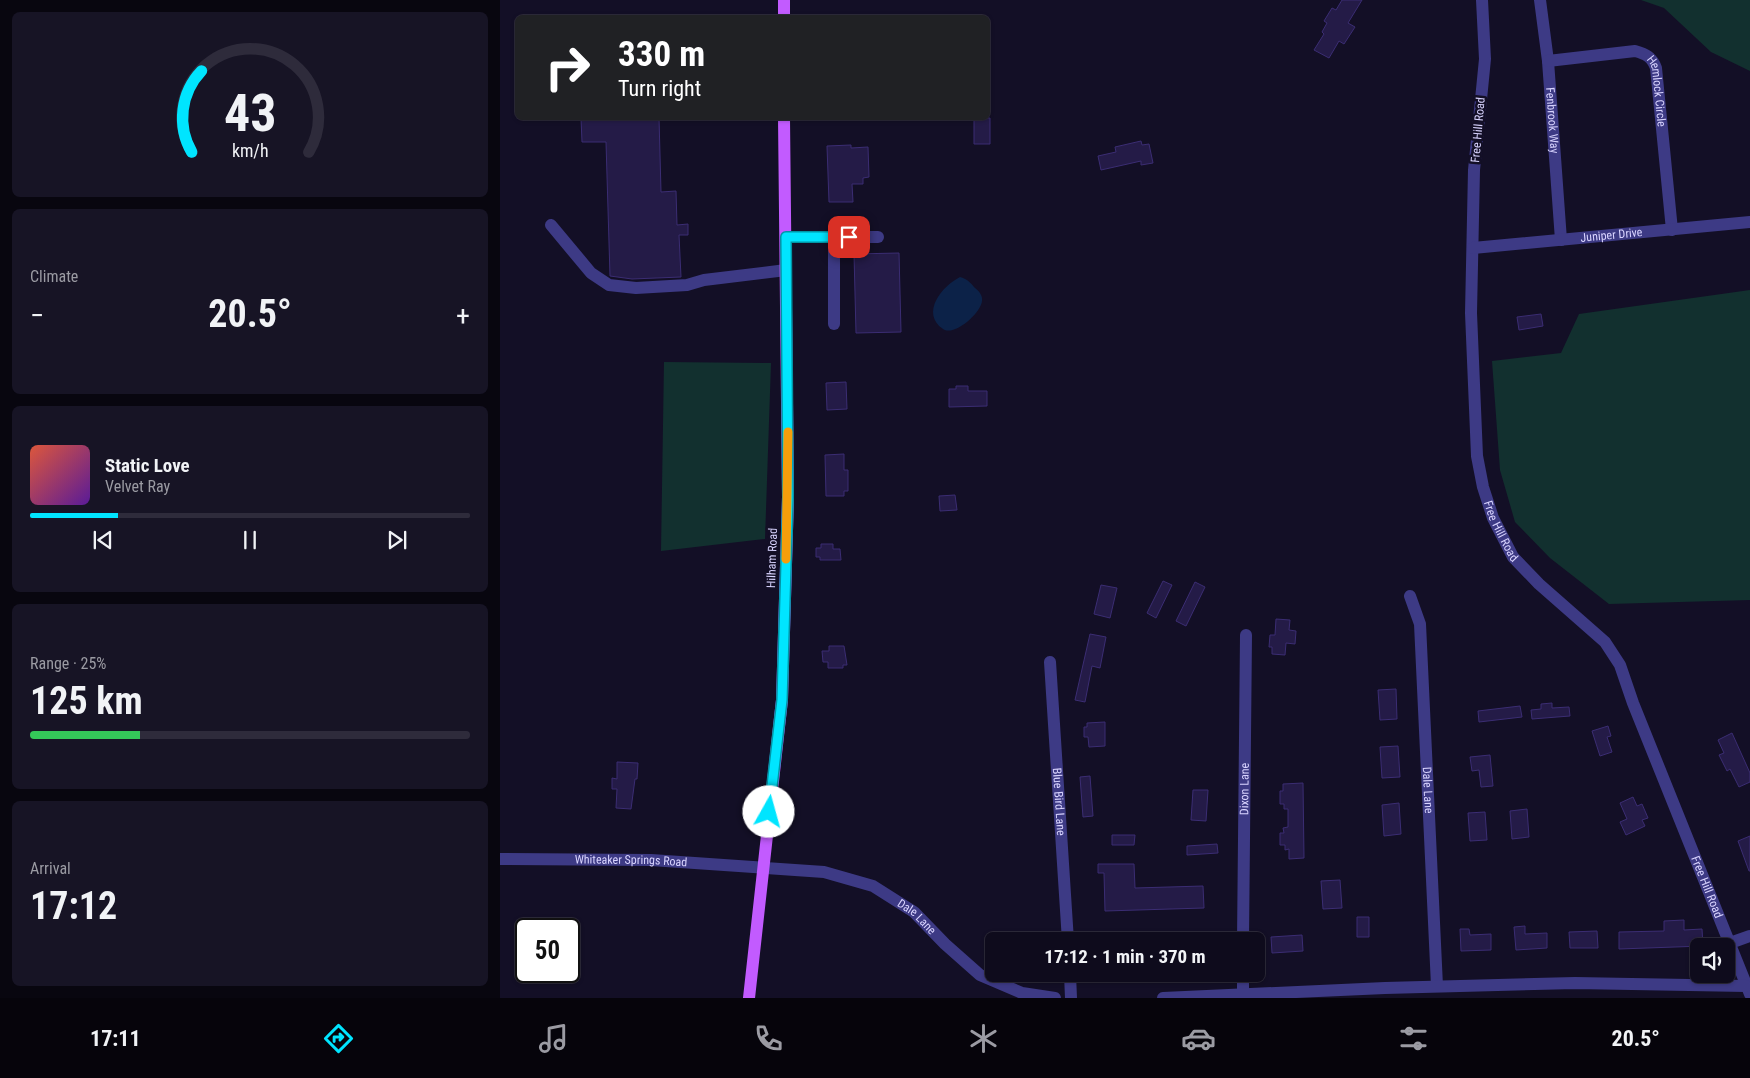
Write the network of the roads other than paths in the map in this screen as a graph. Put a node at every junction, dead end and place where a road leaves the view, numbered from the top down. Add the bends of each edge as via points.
1 (784, 0) edge
2 (1482, 0) edge
3 (1540, 0) edge
4 (784, 15) edge
5 (1548, 61) junction
6 (784, 120) edge
7 (1750, 222) edge
8 (551, 225) dead end
9 (1672, 230) junction
10 (786, 237) junction
11 (834, 237) junction
12 (878, 237) dead end
13 (1561, 240) junction
14 (1473, 248) junction
15 (786, 270) junction
16 (834, 324) dead end
17 (1410, 596) dead end
18 (1246, 635) dead end
19 (1050, 662) dead end
20 (500, 859) edge
21 (762, 868) junction
22 (1067, 932) edge
23 (1243, 932) edge
24 (1750, 936) edge
25 (1728, 938) edge
26 (1735, 941) edge
27 (1735, 956) edge
28 (1070, 982) edge
29 (1243, 982) edge
30 (1436, 986) junction
31 (1748, 990) edge
32 (1243, 993) junction
33 (749, 998) edge
34 (1055, 998) edge
35 (1071, 998) edge
36 (1163, 998) edge

1 - 4 main road
2 - 14 street, Free Hill Road via 1485,59 1474,170
3 - 5 street, Fenbrook Way
5 - 9 street, Hemlock Circle via 1635,51 1653,60
5 - 13 street, Fenbrook Way
6 - 10 main road, Hilham Road
7 - 9 street, Juniper Drive
8 - 15 street via 591,273 609,285 636,288 686,285
9 - 13 street, Juniper Drive
10 - 11 street
10 - 15 main road, Hilham Road
11 - 12 street
11 - 16 street
13 - 14 street, Juniper Drive
14 - 25 street, Free Hill Road via 1476,456 1493,518 1513,557 1604,642 1620,666
15 - 21 main road, Hilham Road via 788,497 782,700
17 - 30 street, Dale Lane via 1420,624
18 - 23 street, Dixon Lane
19 - 22 street, Blue Bird Lane
20 - 21 street, Whiteaker Springs Road via 651,860
21 - 33 main road, Hilham Road
21 - 34 street, Dale Lane via 824,872 873,886 914,912 980,975 1022,993
24 - 26 street
27 - 31 street, Free Hill Road
28 - 35 street
29 - 32 street
30 - 31 street via 1575,983
30 - 32 street
32 - 36 street

